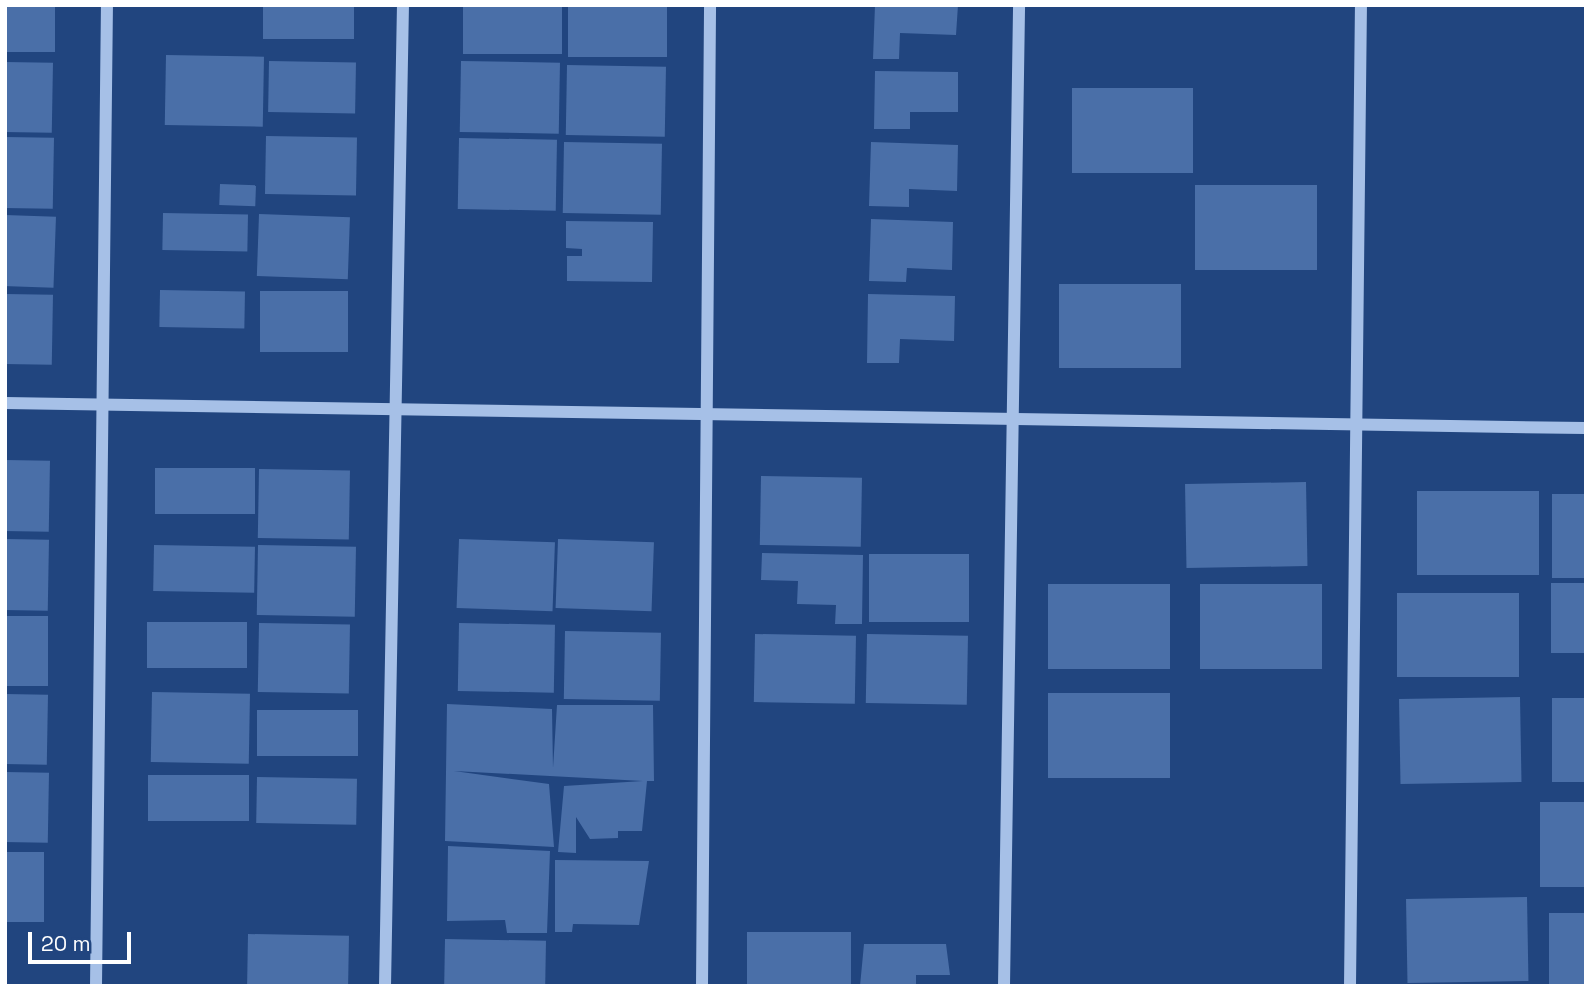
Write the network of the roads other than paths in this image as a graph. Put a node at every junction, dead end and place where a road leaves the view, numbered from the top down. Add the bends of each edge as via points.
1 (107, 5) edge
2 (403, 5) edge
3 (710, 5) edge
4 (1019, 5) edge
5 (1361, 5) edge
6 (5, 403) edge
7 (103, 405) junction
8 (396, 409) junction
9 (710, 414) junction
10 (1013, 419) junction
11 (1357, 425) junction
12 (1586, 428) edge
13 (96, 986) edge
14 (385, 986) edge
15 (702, 986) edge
16 (1004, 986) edge
17 (1350, 986) edge

1 - 7 street
2 - 8 street
3 - 9 street
4 - 10 street
5 - 11 street
6 - 7 street
7 - 8 street
7 - 13 street
8 - 9 street
8 - 14 street
9 - 10 street
9 - 15 street
10 - 11 street
10 - 16 street
11 - 12 street
11 - 17 street

